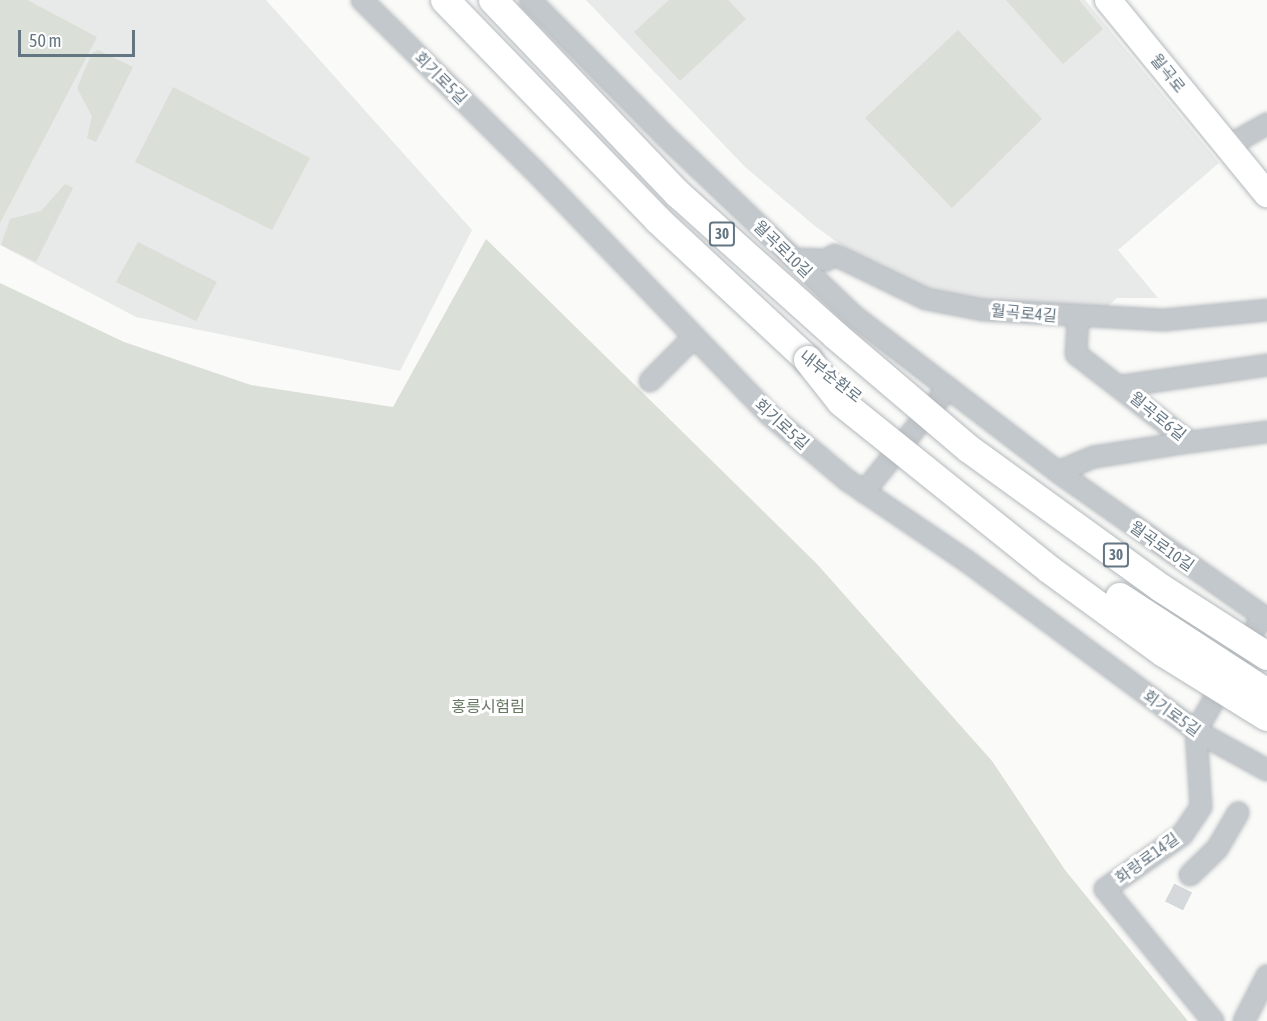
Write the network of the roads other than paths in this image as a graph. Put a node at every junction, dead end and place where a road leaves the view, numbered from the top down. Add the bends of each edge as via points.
1 (362, 0) edge
2 (445, 0) edge
3 (493, 0) edge
4 (530, 0) edge
5 (1108, 0) edge
6 (1267, 124) edge
7 (1228, 146) junction
8 (1267, 194) edge
9 (794, 259) junction
10 (1267, 310) edge
11 (1078, 318) junction
12 (694, 337) junction
13 (808, 360) junction
14 (1267, 365) edge
15 (650, 381) dead end
16 (1122, 386) junction
17 (948, 388) junction
18 (1267, 432) edge
19 (1190, 442) junction
20 (969, 449) junction
21 (1058, 472) junction
22 (864, 492) junction
23 (1265, 624) edge
24 (1267, 656) edge
25 (1267, 693) edge
26 (1267, 717) edge
27 (1196, 731) junction
28 (1267, 770) edge
29 (1238, 813) dead end
30 (1190, 876) tunnel mouth
31 (1267, 976) edge
32 (1213, 1021) edge
33 (1244, 1021) edge

1 - 12 street, 회기로5길 via 534,170
2 - 13 highway, 내부순환로 / 30 via 658,220
3 - 20 highway, 내부순환로 / 30, bridge via 678,194 826,328
4 - 9 street, 월곡로10길
5 - 7 main road, 월곡로
6 - 7 street
7 - 8 main road, 월곡로
9 - 11 street, 월곡로4길 via 826,260 835,255 926,299 983,310
9 - 17 street, 월곡로10길 via 854,316
10 - 11 street, 월곡로4길 via 1164,320
11 - 16 street, 월곡로6길 via 1076,354
12 - 15 street
12 - 22 street, 회기로5길 via 770,415
13 - 25 highway, 내부순환로 / 30, bridge via 1038,539
13 - 26 highway, bridge via 841,402 1033,557 1164,652
14 - 16 street, 월곡로6길
16 - 19 street, 월곡로6길
17 - 21 street, 월곡로10길
17 - 22 street, bridge
18 - 19 street, 월곡로6길
19 - 21 street via 1094,457
20 - 23 highway, bridge
20 - 24 highway, 내부순환로 / 30, bridge via 1161,588
21 - 23 street, 월곡로10길
22 - 27 street, 회기로5길 via 968,562
23 - 27 street
27 - 28 street, 회기로5길
27 - 32 street, 화랑로14길 via 1201,807 1182,835 1105,889
29 - 30 street via 1217,849
31 - 33 street

